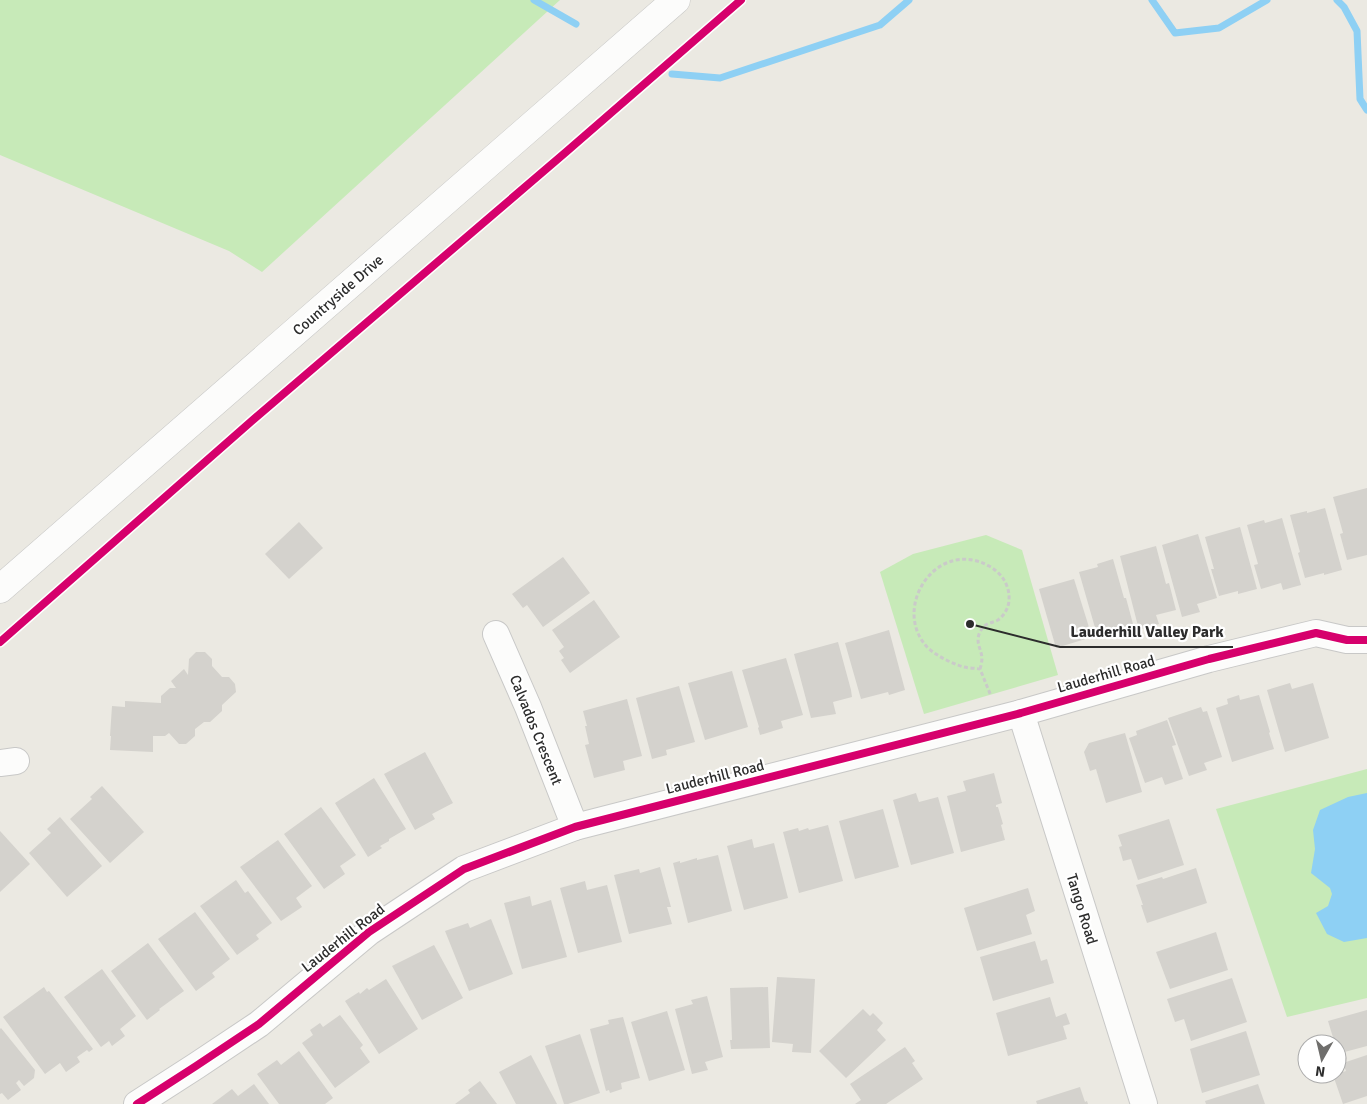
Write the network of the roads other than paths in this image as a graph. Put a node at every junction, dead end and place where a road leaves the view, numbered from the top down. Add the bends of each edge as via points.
1 (676, 0) edge
2 (0, 590) edge
3 (496, 634) dead end
4 (1367, 640) edge
5 (1011, 716) junction
6 (575, 827) junction
7 (137, 1104) edge
8 (1144, 1104) edge

1 - 2 main road, Countryside Drive
3 - 6 street, Calvados Crescent
4 - 5 street, Lauderhill Road via 1348,640 1316,633 1209,659
5 - 6 street, Lauderhill Road
5 - 8 street, Tango Road
6 - 7 street, Lauderhill Road via 464,869 369,932 259,1024

